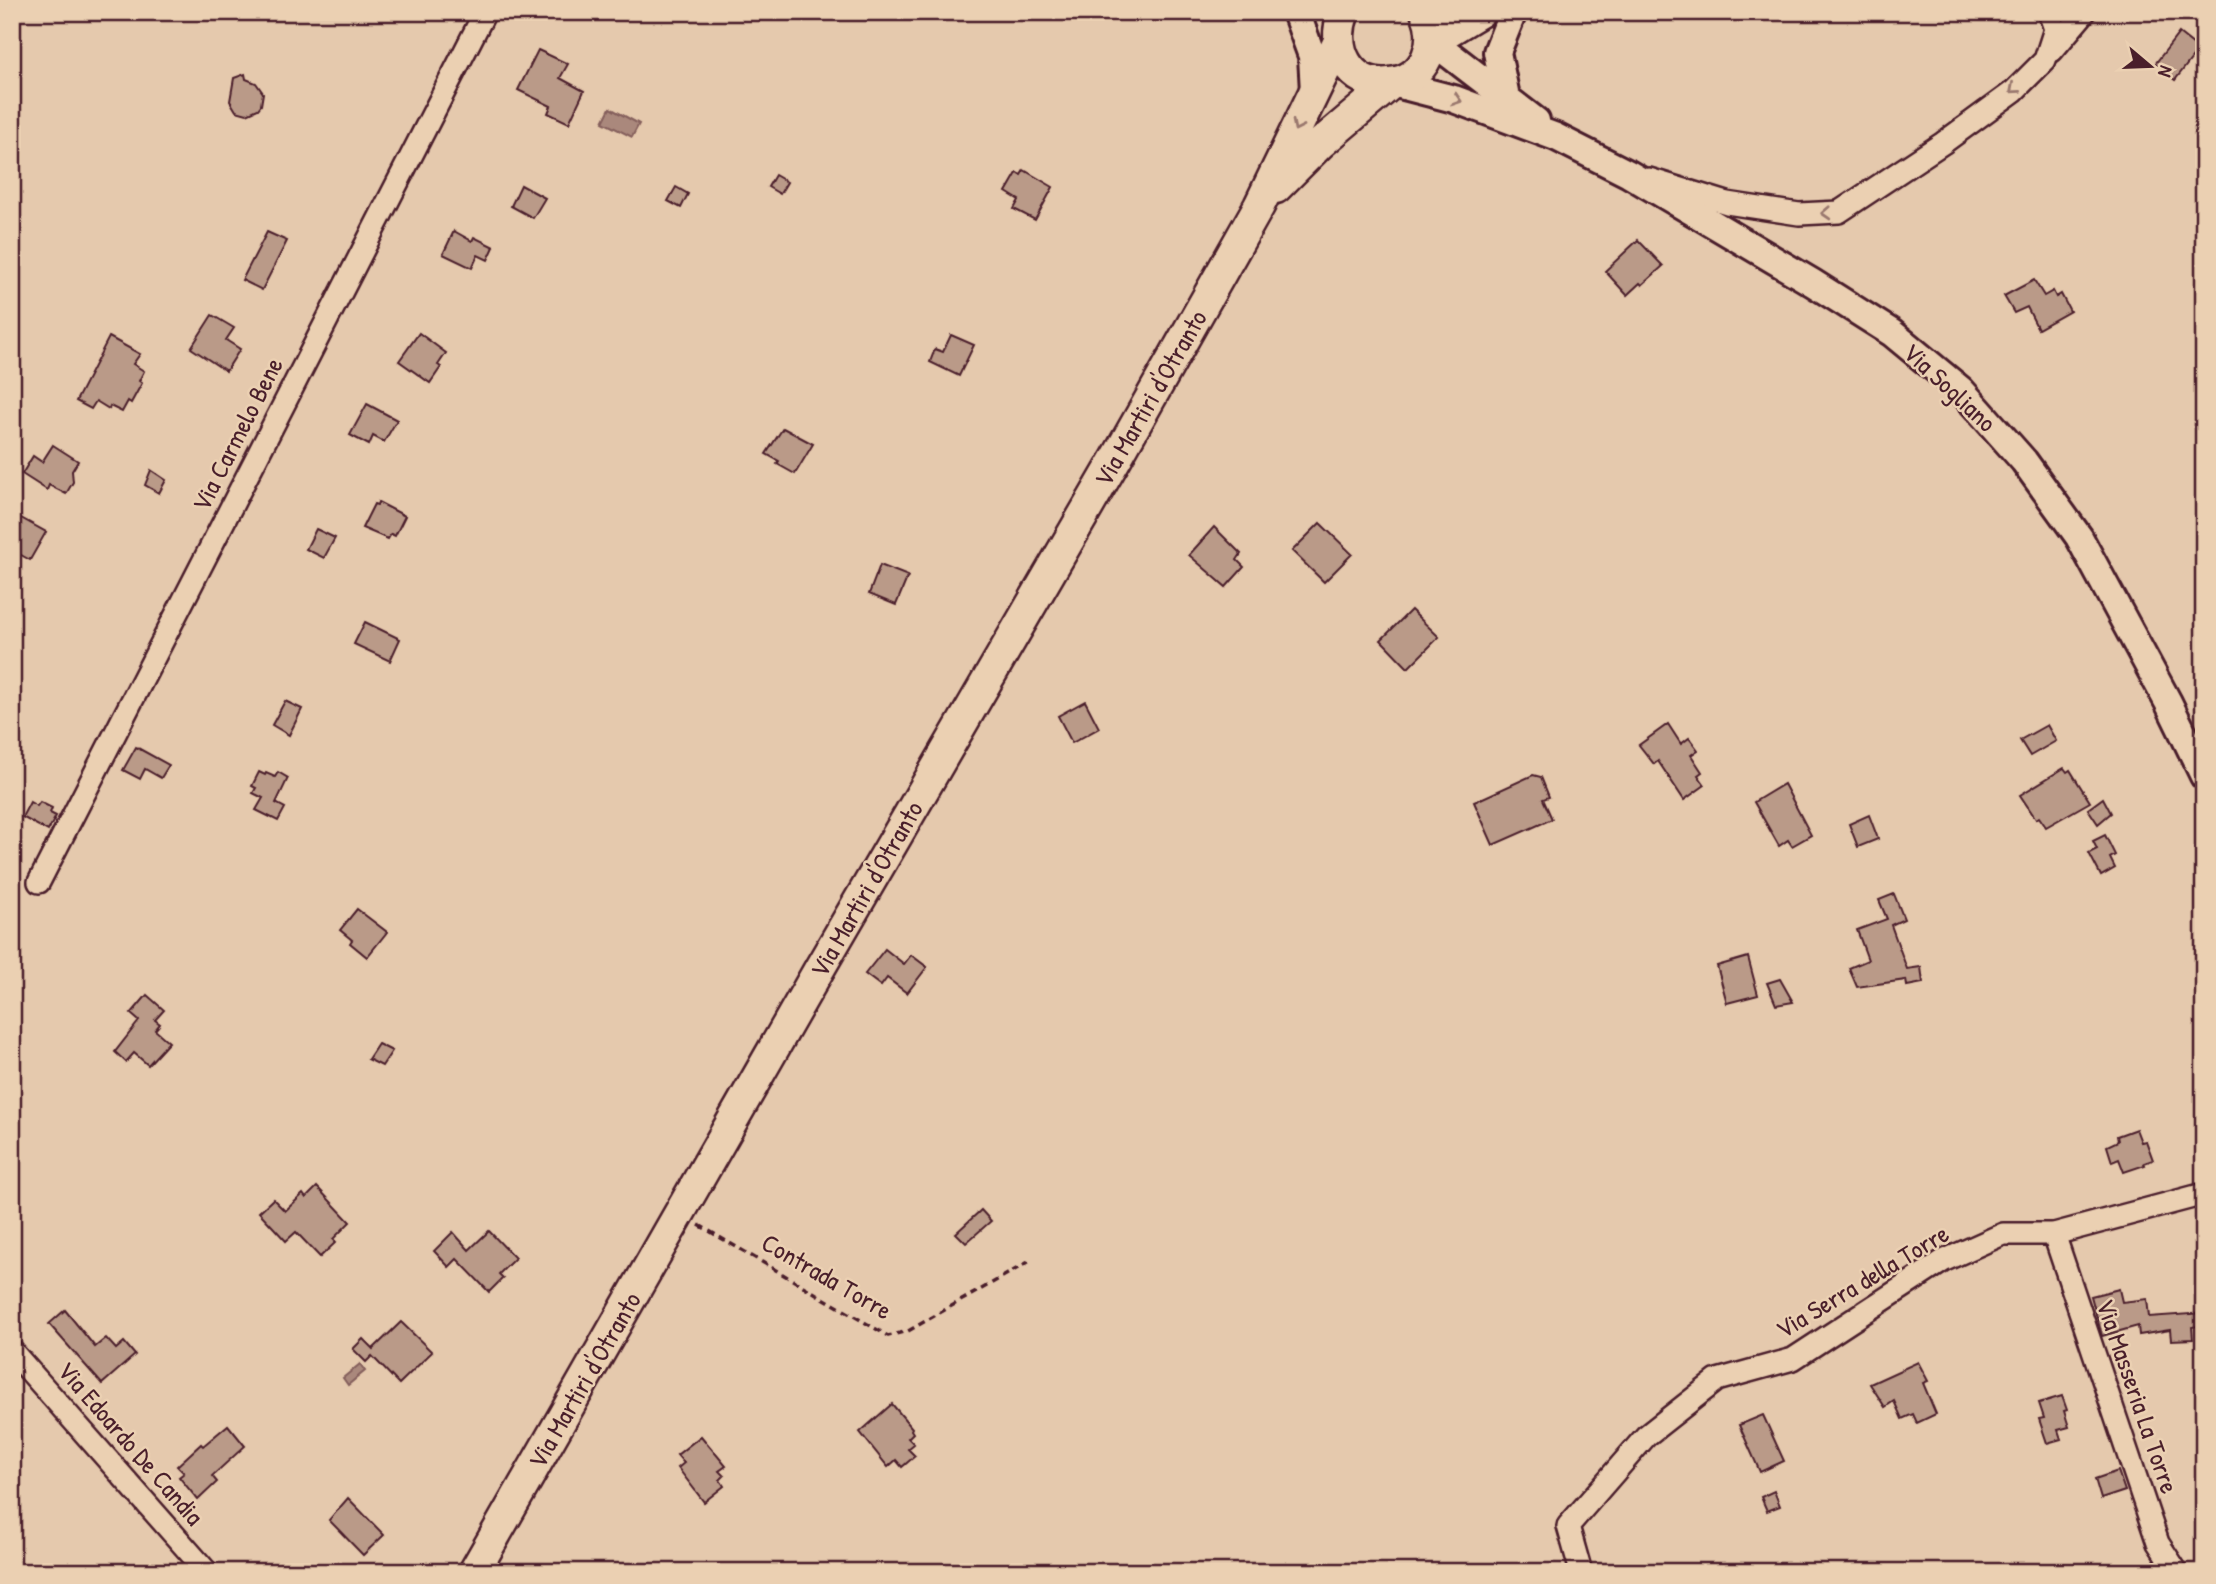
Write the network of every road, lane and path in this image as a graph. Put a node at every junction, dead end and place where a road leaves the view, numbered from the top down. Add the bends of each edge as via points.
1 (485, 12) edge
2 (1296, 12) edge
3 (1313, 12) edge
4 (1480, 12) edge
5 (1513, 12) edge
6 (2049, 12) edge
7 (2085, 12) edge
8 (1429, 27) edge
9 (1340, 30) edge
10 (2045, 60) junction
11 (1392, 83) junction
12 (1314, 91) junction
13 (1506, 97) junction
14 (1556, 137) junction
15 (1629, 174) junction
16 (1259, 206) junction
17 (2204, 776) edge
18 (39, 882) dead end
19 (2204, 1194) edge
20 (680, 1212) junction
21 (2054, 1234) junction
22 (1032, 1260) dead end
23 (12, 1351) edge
24 (207, 1572) edge
25 (474, 1572) edge
26 (1581, 1572) edge
27 (2177, 1572) edge

1 - 18 street, Via Carmelo Bene
2 - 12 street via 1312,56
3 - 9 street, Via Sogliano
4 - 8 main road
5 - 13 street via 1497,52
6 - 10 street via 2055,29
7 - 10 street
8 - 11 main road via 1428,56 1407,78
8 - 13 street, Via Sogliano
9 - 11 main road, Via Sogliano via 1342,56 1350,68 1362,78
9 - 12 main road, Via Martiri d'Otranto
10 -> 15 street via 2014,91 1839,212 1799,214 1727,203
11 -> 14 street, Via Sogliano via 1454,99
11 - 16 main road, Via Martiri d'Otranto
12 -> 16 main road, Via Martiri d'Otranto
13 - 14 street, Via Sogliano
14 - 15 street, Via Sogliano
15 - 17 street, Via Sogliano via 1892,333 1961,390 2024,461 2079,537
16 - 20 main road, Via Martiri d'Otranto
19 - 21 street, Via Serra della Torre
20 - 22 path, Contrada Torre via 888,1336 908,1331
20 - 25 main road, Via Martiri d'Otranto
21 - 26 street, Via Serra della Torre via 2003,1234 1943,1261 1793,1359 1717,1380 1646,1436 1568,1525
21 - 27 street, Via Masseria La Torre via 2158,1543
23 - 24 street, Via Edoardo De Candia

